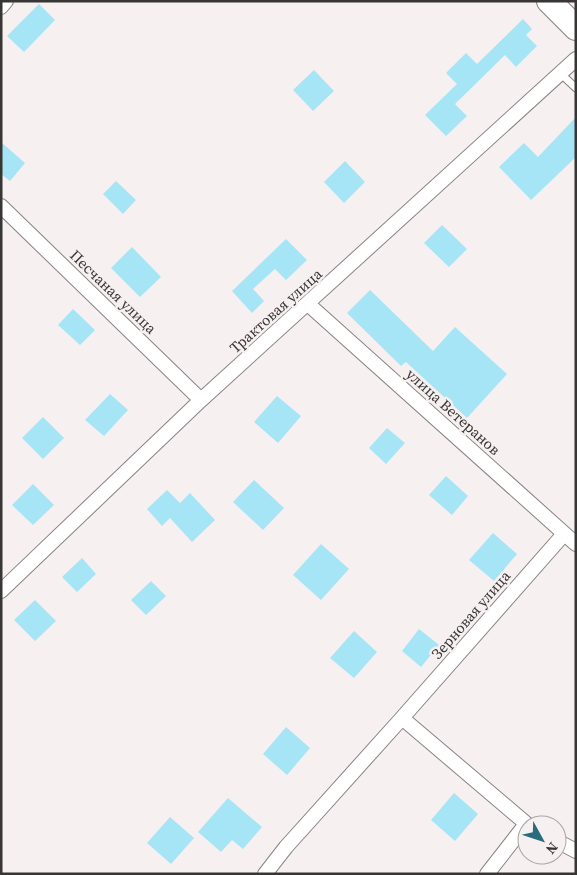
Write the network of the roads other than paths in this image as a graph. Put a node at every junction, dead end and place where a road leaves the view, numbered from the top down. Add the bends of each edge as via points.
1 (6, 1) edge
2 (549, 1) edge
3 (1, 7) edge
4 (576, 28) edge
5 (576, 59) edge
6 (560, 73) junction
7 (576, 88) edge
8 (1, 206) edge
9 (308, 304) junction
10 (201, 400) junction
11 (564, 534) junction
12 (576, 544) edge
13 (1, 591) edge
14 (402, 718) junction
15 (517, 816) edge
16 (517, 836) edge
17 (265, 874) edge
18 (487, 874) edge

1 - 3 street
2 - 4 highway
5 - 6 street, Трактовая улица
6 - 7 lane
6 - 9 street, Трактовая улица
8 - 10 street, Песчаная улица
9 - 10 street, Трактовая улица
9 - 11 street, улица Ветеранов
10 - 13 street, Трактовая улица
11 - 12 street, улица Ветеранов
11 - 14 street, Зерновая улица
14 - 15 street
14 - 17 street, Зерновая улица
16 - 18 street

